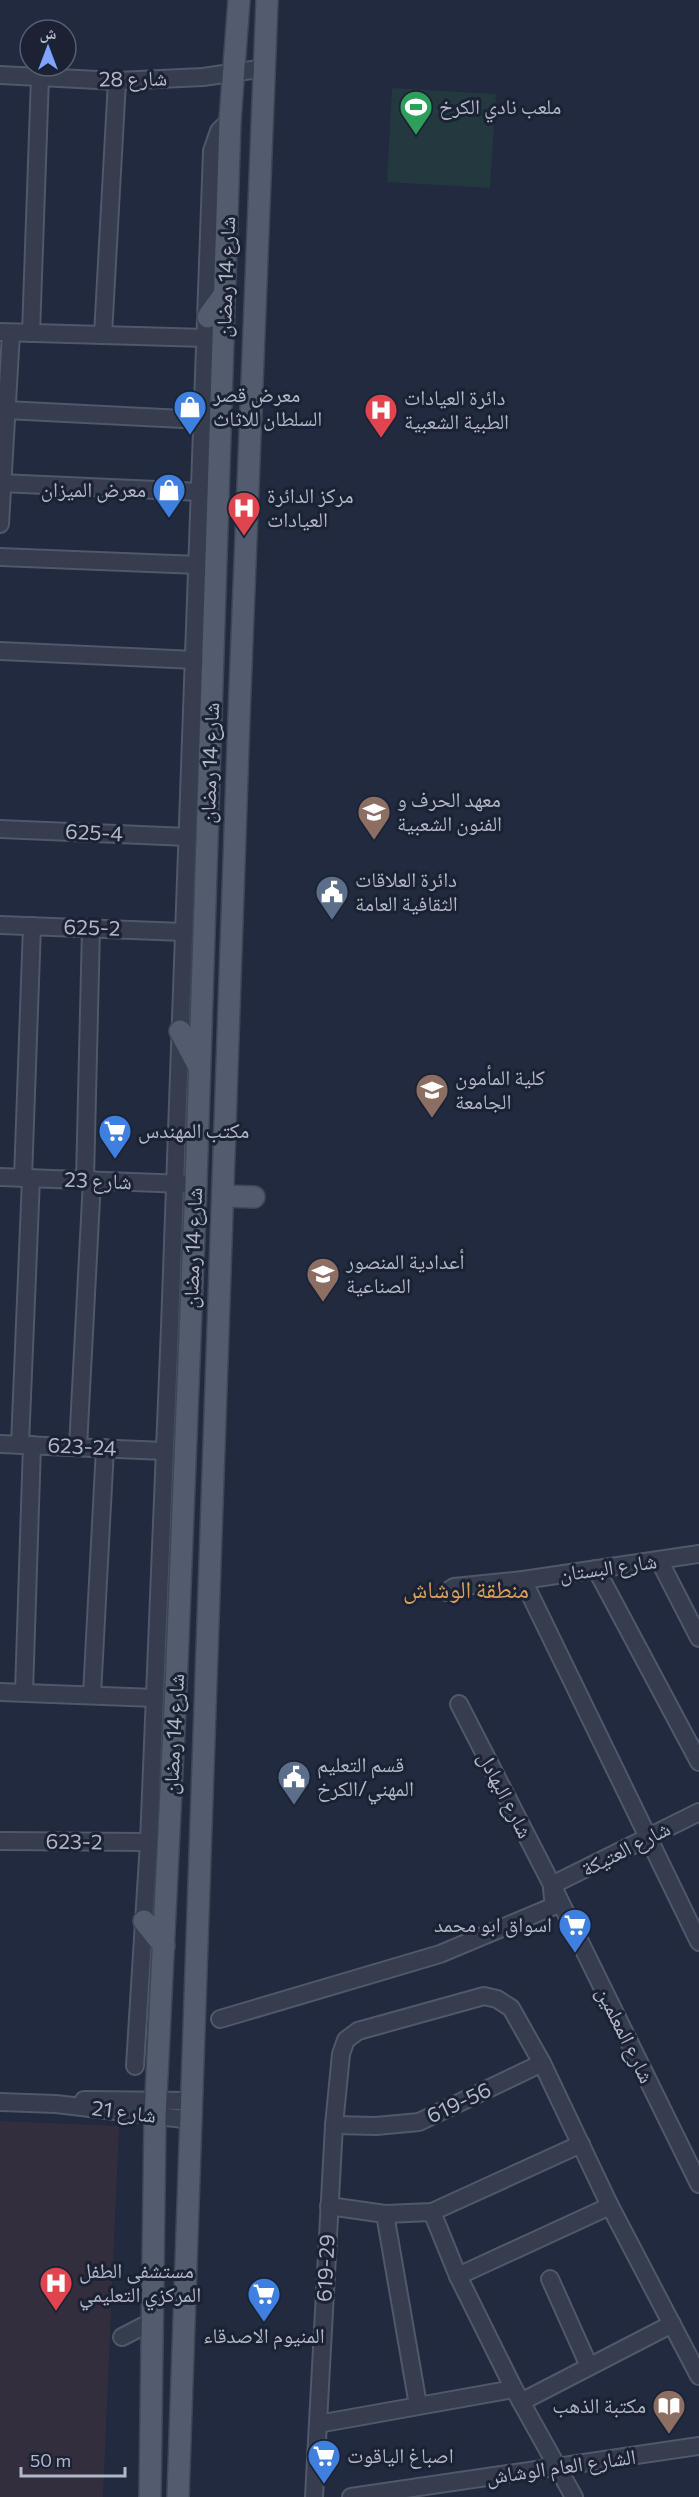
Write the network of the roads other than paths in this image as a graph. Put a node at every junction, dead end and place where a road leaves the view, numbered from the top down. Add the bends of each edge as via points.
1 (239, 0) edge
2 (267, 0) edge
3 (265, 68) junction
4 (234, 72) junction
5 (0, 75) edge
6 (18, 76) edge
7 (40, 78) edge
8 (59, 78) edge
9 (117, 81) junction
10 (230, 120) junction
11 (226, 292) junction
12 (207, 328) junction
13 (5, 332) edge
14 (32, 333) junction
15 (103, 335) junction
16 (6, 410) junction
17 (203, 420) junction
18 (1, 484) edge
19 (201, 492) junction
20 (0, 524) edge
21 (0, 558) edge
22 (198, 565) junction
23 (0, 651) edge
24 (195, 660) junction
25 (0, 828) edge
26 (188, 837) junction
27 (0, 925) edge
28 (32, 926) junction
29 (91, 928) junction
30 (184, 932) junction
31 (180, 1031) junction
32 (199, 1068) junction
33 (0, 1177) edge
34 (27, 1178) junction
35 (88, 1180) junction
36 (185, 1184) junction
37 (224, 1196) junction
38 (254, 1197) dead end
39 (179, 1327) junction
40 (0, 1444) edge
41 (26, 1445) junction
42 (78, 1447) junction
43 (105, 1448) junction
44 (164, 1451) junction
45 (699, 1554) edge
46 (659, 1560) junction
47 (596, 1569) junction
48 (524, 1580) junction
49 (446, 1592) dead end
50 (699, 1638) edge
51 (0, 1692) edge
52 (24, 1692) junction
53 (92, 1695) junction
54 (154, 1698) junction
55 (459, 1704) dead end
56 (699, 1762) edge
57 (699, 1812) edge
58 (649, 1838) junction
59 (0, 1841) edge
60 (149, 1842) junction
61 (552, 1885) junction
62 (144, 1921) junction
63 (699, 1942) edge
64 (164, 1946) junction
65 (220, 2019) dead end
66 (542, 2063) junction
67 (135, 2066) dead end
68 (0, 2102) edge
69 (156, 2108) junction
70 (192, 2110) junction
71 (334, 2125) junction
72 (581, 2144) junction
73 (699, 2184) edge
74 (329, 2206) junction
75 (610, 2206) junction
76 (432, 2212) junction
77 (385, 2214) junction
78 (458, 2276) junction
79 (550, 2279) dead end
80 (151, 2322) junction
81 (672, 2324) junction
82 (122, 2337) dead end
83 (589, 2366) junction
84 (699, 2376) edge
85 (518, 2395) junction
86 (418, 2405) junction
87 (318, 2424) junction
88 (699, 2446) edge
89 (558, 2468) junction
90 (397, 2493) edge
91 (150, 2497) edge
92 (178, 2497) edge
93 (314, 2497) edge
94 (351, 2497) edge
95 (574, 2497) edge

1 - 4 main road, شارع 14 رمضان
2 - 3 main road, شارع 14 رمضان
3 - 4 street, شارع 28
3 - 37 main road, شارع 14 رمضان
4 - 9 street, شارع 28
4 - 10 main road, شارع 14 رمضان
5 - 6 street, شارع 28
7 - 14 street
8 - 9 street, شارع 28
9 - 15 street
10 - 11 main road, شارع 14 رمضان
10 - 12 street via 216,137 212,151
11 - 12 main road
11 - 32 main road, شارع 14 رمضان
12 - 15 street
12 - 17 street
13 - 14 street
13 - 16 street
14 - 15 street
16 - 17 street
16 - 18 street
17 - 19 street
18 - 19 street
18 - 20 street
19 - 22 street
21 - 22 street
22 - 24 street
23 - 24 street
24 - 26 street
25 - 26 street, 625-4
26 - 30 street
27 - 28 street, 625-2
28 - 29 street, 625-2
28 - 34 street
29 - 30 street, 625-2
29 - 35 street
30 - 31 street
31 - 32 main road
31 - 36 street
32 - 36 main road, شارع 14 رمضان
33 - 34 street, شارع 23
34 - 35 street, شارع 23
34 - 41 street
35 - 36 street, شارع 23
35 - 42 street
36 - 39 main road, شارع 14 رمضان
37 - 38 main road
37 - 70 main road, شارع 14 رمضان
39 - 44 street
39 - 64 main road, شارع 14 رمضان
40 - 41 street, 623-24
41 - 42 street, 623-24
41 - 52 street
42 - 43 street, 623-24
43 - 44 street, 623-24
43 - 53 street
44 - 54 street
45 - 46 street, شارع البستان
46 - 47 street, شارع البستان
46 - 50 street
47 - 48 street, شارع البستان
47 - 56 street
48 - 49 street, شارع البستان via 454,1587
48 - 58 street
51 - 52 street
52 - 53 street
53 - 54 street
54 - 60 street
55 - 61 street, شارع البهادل
57 - 58 street, شارع العتيکة
58 - 61 street, شارع العتيکة
58 - 63 street
59 - 60 street, 623-2
60 - 62 street
61 - 65 street via 554,1906 440,1954
61 - 73 street, شارع المعلمين
62 - 64 main road
62 - 67 street
64 - 69 main road, شارع 14 رمضان
66 - 71 street, 619-56 via 419,2122
66 - 71 street, 619-29 via 511,2008 484,1996 358,2031 346,2040 341,2054
66 - 72 street
68 - 69 street, شارع 21 via 56,2104 89,2100
69 - 70 street, شارع 21
69 - 80 main road, شارع 14 رمضان
70 - 92 main road, شارع 14 رمضان
71 - 74 street, 619-29
72 - 75 street
72 - 76 street
74 - 77 street
74 - 87 street, 619-29
75 - 78 street
75 - 81 street
76 - 77 street
76 - 78 street
77 - 86 street
78 - 85 street
79 - 83 street
80 - 82 street
80 - 91 main road, شارع 14 رمضان
81 - 83 street
81 - 84 street
83 - 85 street
85 - 86 street
85 - 89 street
86 - 87 street
87 - 93 street, 619-29
88 - 89 street, الشارع العام الوشاش
89 - 90 street, الشارع العام الوشاش
89 - 95 street
90 - 94 street, الشارع العام الوشاش

